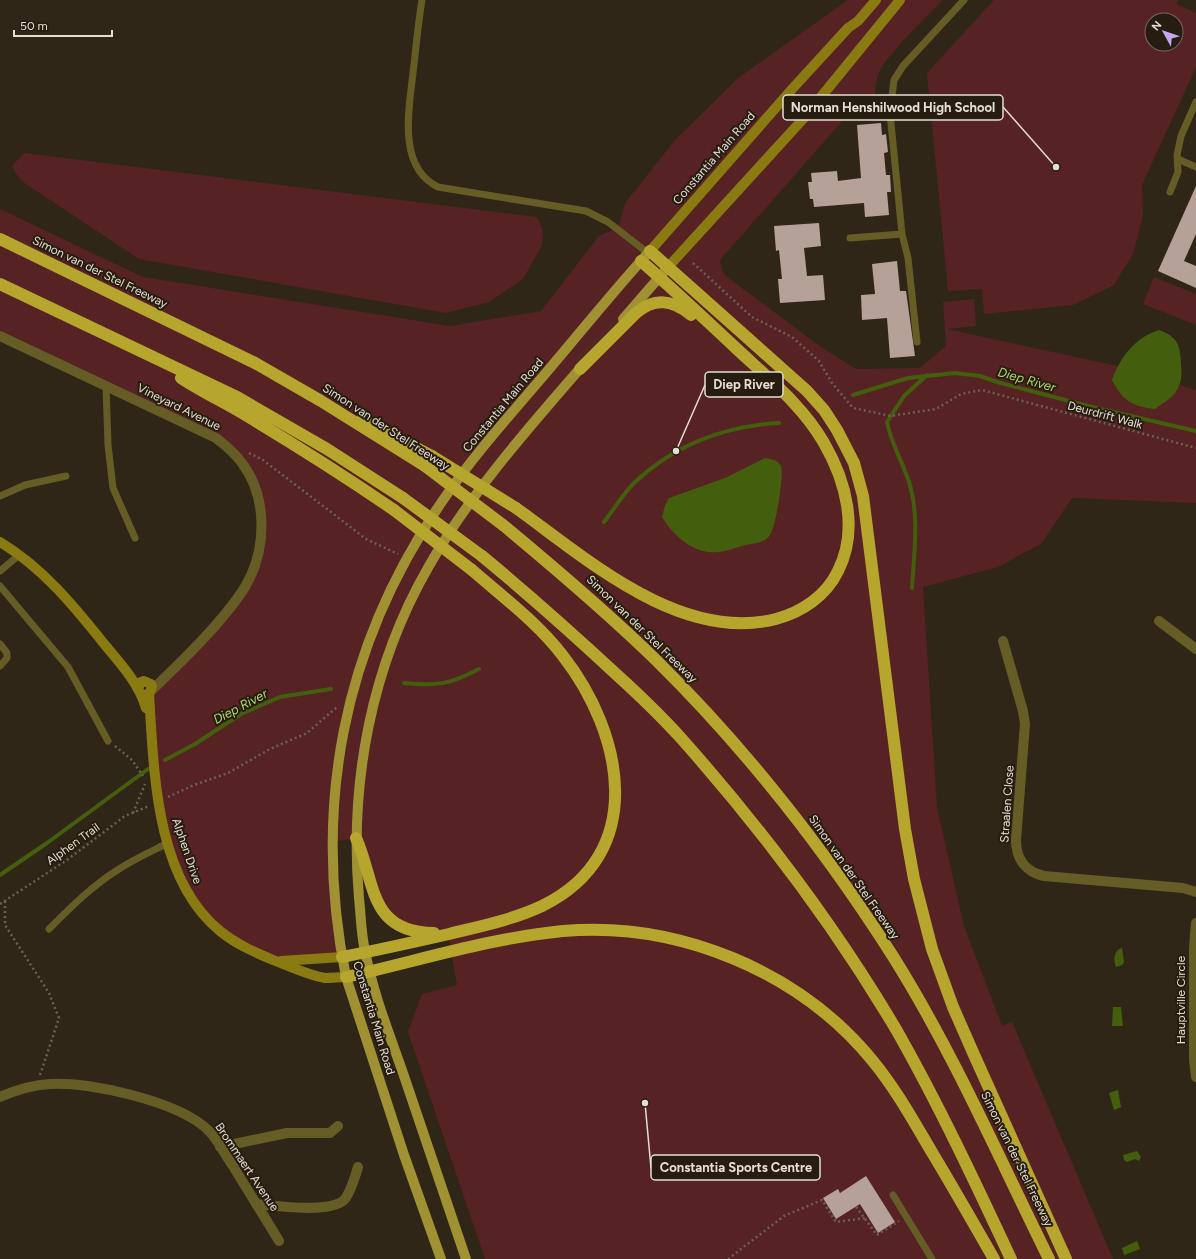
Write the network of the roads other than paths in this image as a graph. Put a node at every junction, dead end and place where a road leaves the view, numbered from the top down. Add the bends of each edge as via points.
1 (422, 0) edge
2 (869, 0) edge
3 (876, 0) edge
4 (892, 0) edge
5 (900, 0) edge
6 (964, 0) edge
7 (848, 28) junction
8 (875, 28) junction
9 (1196, 102) edge
10 (1178, 159) junction
11 (1196, 167) edge
12 (1170, 192) dead end
13 (902, 234) junction
14 (850, 238) dead end
15 (0, 239) edge
16 (646, 255) junction
17 (669, 266) junction
18 (659, 277) junction
19 (0, 284) edge
20 (0, 336) edge
21 (917, 342) dead end
22 (731, 343) junction
23 (156, 360) junction
24 (580, 369) junction
25 (106, 386) junction
26 (321, 401) junction
27 (66, 476) dead end
28 (0, 496) edge
29 (135, 538) dead end
30 (0, 542) edge
31 (19, 555) junction
32 (0, 571) edge
33 (0, 586) edge
34 (1159, 622) dead end
35 (1003, 641) dead end
36 (0, 644) edge
37 (1196, 650) edge
38 (0, 666) edge
39 (145, 688) junction
40 (108, 741) road end
41 (356, 838) junction
42 (168, 843) junction
43 (1196, 892) edge
44 (1196, 923) edge
45 (49, 929) dead end
46 (448, 934) junction
47 (365, 952) junction
48 (342, 957) junction
49 (276, 961) junction
50 (370, 972) junction
51 (346, 977) junction
52 (1196, 1077) edge
53 (0, 1097) edge
54 (338, 1126) dead end
55 (220, 1147) junction
56 (358, 1167) dead end
57 (893, 1195) dead end
58 (256, 1204) junction
59 (279, 1241) dead end
60 (441, 1259) edge
61 (466, 1259) edge
62 (932, 1259) edge
63 (994, 1259) edge
64 (1011, 1259) edge
65 (1049, 1259) edge
66 (1066, 1259) edge

1 - 16 lane via 408,124 410,148 422,176 438,187 586,211 608,222
2 - 7 main road via 852,19
3 - 7 main road, Constantia Main Road via 858,21
4 - 8 main road
5 - 8 main road, Constantia Main Road
6 - 13 lane via 903,66 894,80 890,113
7 - 16 main road, Constantia Main Road
8 - 17 main road, Constantia Main Road via 803,119
9 - 10 lane via 1181,136
10 - 11 lane
10 - 12 lane via 1178,172
13 - 14 lane
13 - 21 lane via 908,258
15 - 26 highway, Simon van der Stel Freeway via 203,337
16 - 17 highway
16 - 18 highway
16 - 48 main road, Constantia Main Road via 510,415 441,502 407,556 378,616 360,664 350,701 340,742 333,796 332,882
17 - 18 main road, Constantia Main Road
17 - 66 highway via 807,391 824,410 854,462 863,496 872,559 905,829 914,880 932,949 959,1021
18 - 22 highway
18 - 24 main road, Constantia Main Road
19 - 23 highway
20 - 25 street, Vineyard Avenue
22 - 24 highway via 684,309 670,303 659,302 636,313
22 - 26 highway, bridge via 770,380 824,442 838,472 846,500 849,524 846,552 837,573 821,595 789,616 759,623 714,621 676,610 647,597 615,578 516,508 432,456 377,426
23 - 46 highway, bridge via 197,389 242,412 326,464 394,510 472,570 540,630 563,655 580,679 598,714 615,774 616,810 603,850 576,883 542,905 500,922
23 - 64 highway, bridge via 243,401 327,449 403,498 482,556 554,616 678,735 741,808 828,923 900,1038 937,1105
24 - 41 main road, Constantia Main Road via 461,516 428,567 403,618 374,704 361,763
25 - 29 lane via 108,445 113,488
25 - 39 street, Vineyard Avenue via 216,438 242,462 259,497 261,540 246,585 220,619 164,678
26 - 65 highway, Simon van der Stel Freeway, bridge via 425,466 504,526 579,588 656,660 764,778 827,860 894,959 967,1087
27 - 28 lane via 25,485
30 - 31 main road
31 - 32 lane
31 - 39 main road via 66,598 123,667
33 - 40 lane via 68,667
34 - 37 street
35 - 43 street, Straalen Close via 1025,724 1016,840 1017,854 1023,865 1044,876 1183,888
36 - 38 lane via 7,653 7,658
39 - 42 main road, Alphen Drive via 152,727 158,802
41 - 46 highway via 366,859 374,895 388,917 414,932
41 - 47 main road, Constantia Main Road via 357,877
42 - 45 lane via 120,868 100,882
42 - 49 main road, Alphen Drive via 186,890 207,918 219,931 236,942
44 - 52 street, Hauptville Circle
46 - 47 highway
47 - 48 highway
47 - 50 main road, Constantia Main Road
48 - 49 main road, Alphen Drive
48 - 51 main road, Constantia Main Road
49 - 51 main road, Alphen Drive via 325,978
50 - 51 highway
50 - 61 main road, Constantia Main Road
50 - 63 highway via 505,940 564,931 657,935 700,946 741,962 790,987 837,1024 871,1059 903,1102
51 - 60 main road, Constantia Main Road
53 - 55 street, Brommaert Avenue via 34,1086 51,1084 112,1090 186,1115 210,1132
54 - 55 street via 330,1133 288,1133
55 - 58 street, Brommaert Avenue
56 - 58 street via 346,1197 338,1203 304,1208
57 - 62 lane
58 - 59 street, Brommaert Avenue

